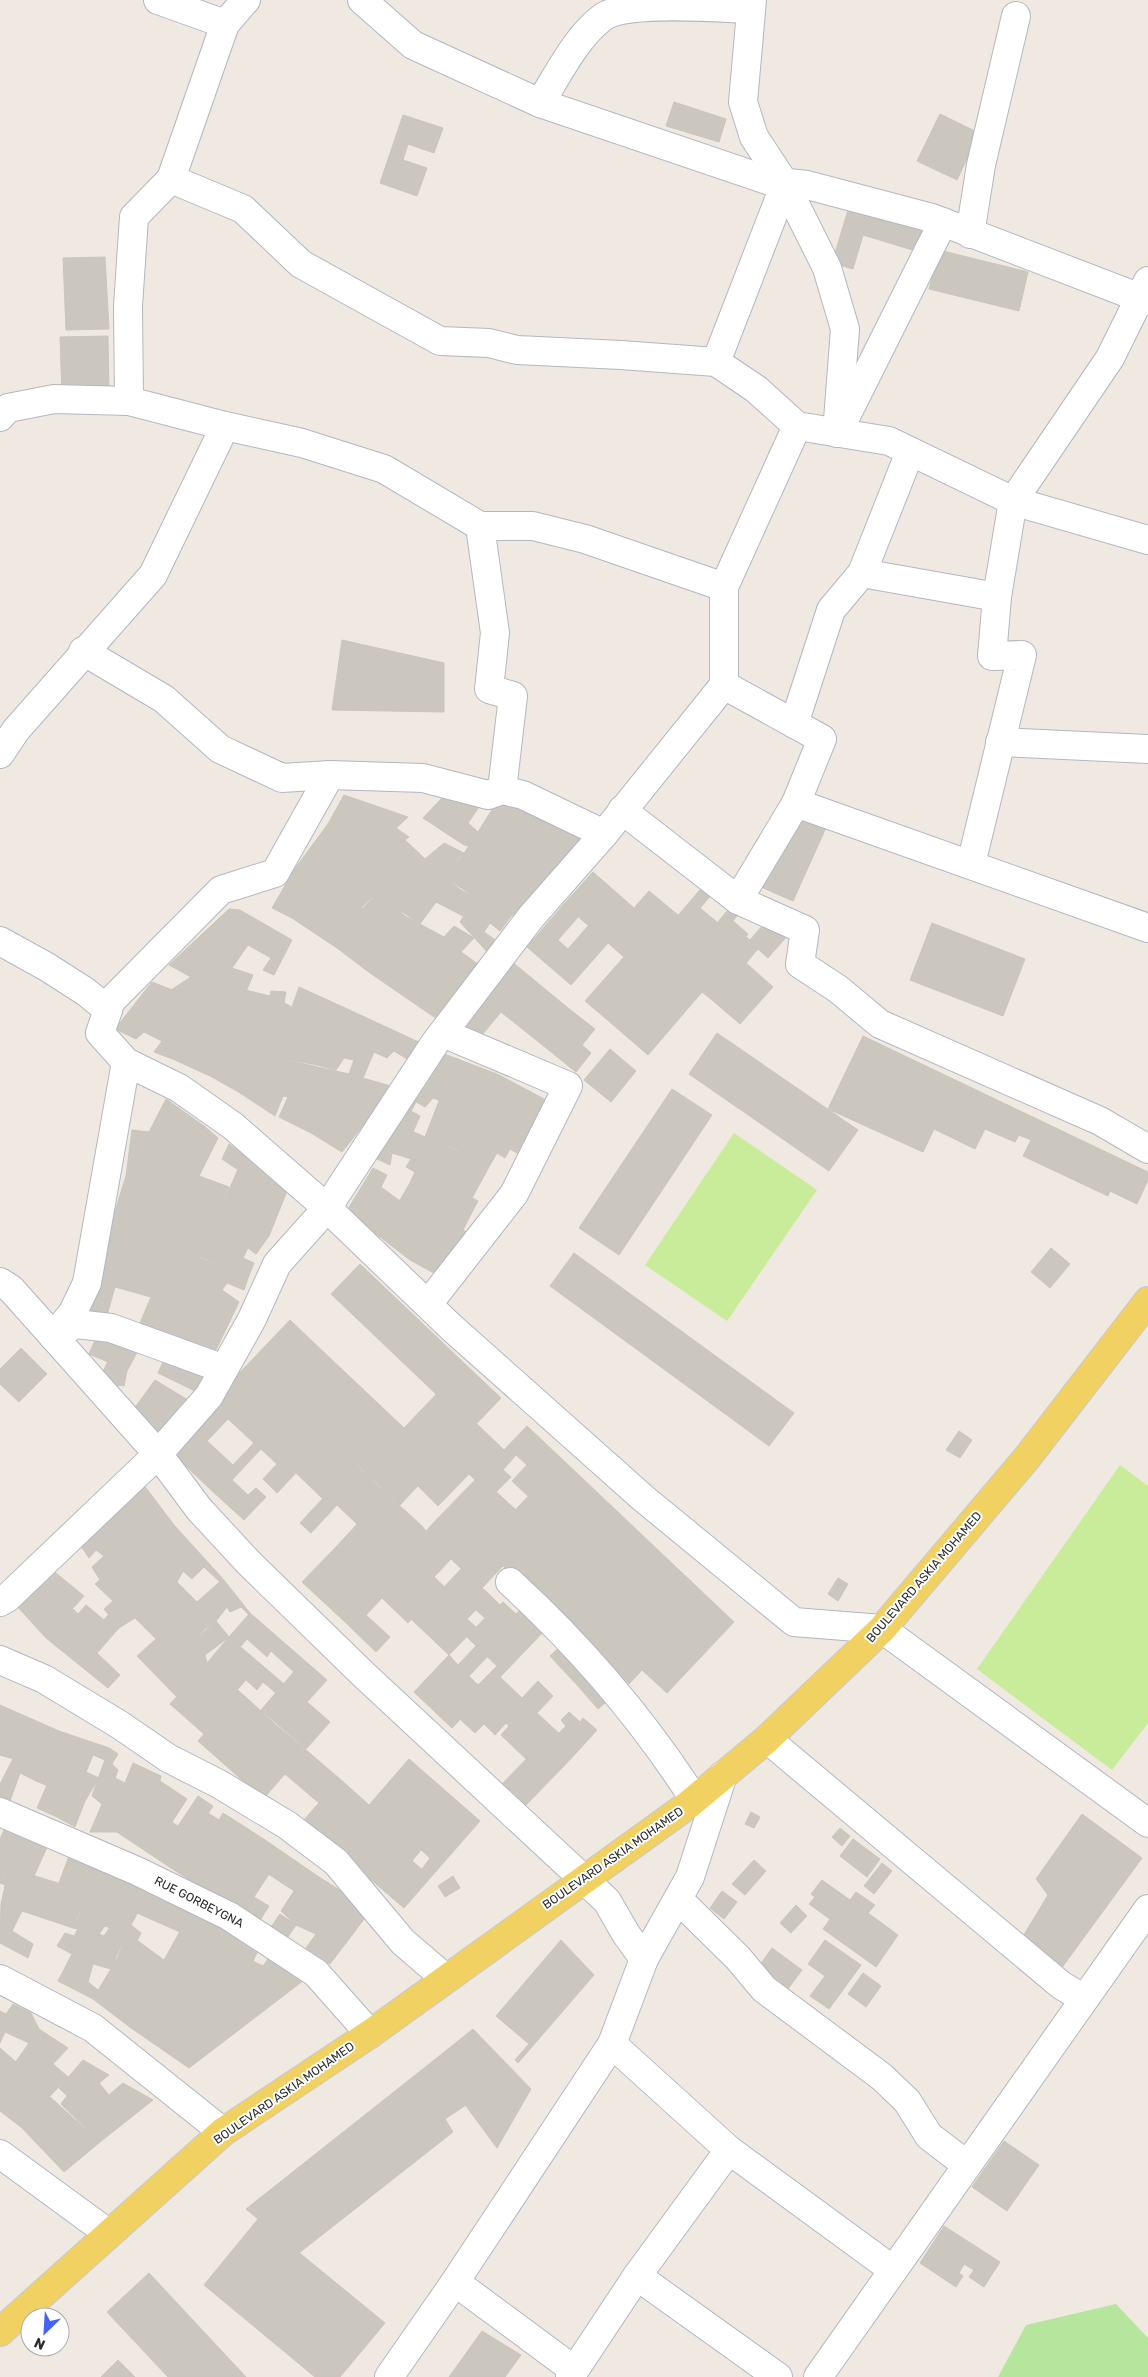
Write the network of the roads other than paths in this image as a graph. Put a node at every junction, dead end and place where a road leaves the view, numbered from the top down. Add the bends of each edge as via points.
1 (158, 0) edge
2 (246, 0) edge
3 (362, 0) edge
4 (752, 4) edge
5 (1016, 16) dead end
6 (225, 24) junction
7 (540, 103) junction
8 (171, 179) junction
9 (785, 184) junction
10 (943, 222) junction
11 (970, 234) junction
12 (1145, 294) edge
13 (716, 362) junction
14 (129, 401) junction
15 (0, 417) edge
16 (225, 426) junction
17 (797, 426) junction
18 (837, 433) junction
19 (910, 452) junction
20 (1013, 501) junction
21 (480, 526) junction
22 (1148, 540) edge
23 (862, 573) junction
24 (724, 587) junction
25 (997, 597) junction
26 (83, 652) junction
27 (724, 685) junction
28 (794, 724) junction
29 (1000, 742) junction
30 (1148, 749) edge
31 (0, 754) edge
32 (330, 775) junction
33 (502, 790) junction
34 (796, 803) junction
35 (622, 810) junction
36 (604, 834) junction
37 (971, 864) junction
38 (738, 900) junction
39 (1148, 928) edge
40 (0, 941) edge
41 (108, 1010) junction
42 (443, 1033) junction
43 (126, 1062) junction
44 (1148, 1149) edge
45 (326, 1208) junction
46 (0, 1282) edge
47 (1148, 1301) edge
48 (428, 1304) junction
49 (53, 1336) junction
50 (224, 1369) junction
51 (158, 1454) junction
52 (510, 1582) dead end
53 (0, 1602) edge
54 (882, 1629) junction
55 (0, 1660) edge
56 (767, 1738) junction
57 (723, 1775) junction
58 (694, 1799) junction
59 (0, 1812) edge
60 (1148, 1823) edge
61 (582, 1879) junction
62 (678, 1899) junction
63 (1148, 1909) edge
64 (644, 1959) junction
65 (445, 1978) junction
66 (0, 1979) edge
67 (1084, 1999) junction
68 (370, 2034) junction
69 (612, 2044) junction
70 (223, 2132) junction
71 (729, 2150) junction
72 (0, 2154) edge
73 (967, 2165) junction
74 (108, 2234) junction
75 (893, 2270) junction
76 (637, 2276) junction
77 (455, 2282) junction
78 (0, 2332) edge
79 (572, 2374) edge
80 (389, 2377) edge
81 (778, 2377) edge
82 (818, 2377) edge

1 - 6 street
2 - 6 street
3 - 7 street via 413,44
4 - 7 street via 629,9 604,16 581,41
4 - 9 street via 743,102 754,137
5 - 11 street via 981,165
6 - 8 street
7 - 9 street
8 - 13 street via 242,209 301,264 440,341 489,343 517,350
8 - 14 street via 134,217 128,306
9 - 10 street via 807,185
9 - 13 street
9 - 18 street via 827,268 845,329
10 - 11 street
10 - 18 street
11 - 12 street
12 - 20 street via 1110,358
13 - 17 street via 756,389
14 - 15 street via 54,398 8,408
14 - 16 street
16 - 21 street via 302,442 384,469
16 - 26 street via 153,575
17 - 18 street
17 - 24 street
18 - 19 street via 889,441
19 - 20 street
19 - 23 street
20 - 22 street
20 - 25 street
21 - 24 street via 533,526 585,539
21 - 33 street via 495,633 489,689 513,696
23 - 25 street
23 - 28 street via 831,610
24 - 27 street
25 - 29 street via 992,656 1022,655
26 - 31 street via 16,730
26 - 32 street via 164,699 220,749 282,778
27 - 28 street
27 - 35 street
28 - 34 street via 822,739
29 - 30 street
29 - 37 street
32 - 33 street via 423,778 488,795
32 - 41 street via 275,873 221,890 110,1002
33 - 36 street via 532,799
34 - 37 street
34 - 38 street
35 - 36 street
35 - 38 street
36 - 42 street via 531,917
37 - 39 street
38 - 44 street via 805,930 800,964 838,989 880,1024 1100,1121
40 - 41 street via 47,967
41 - 43 street via 100,1033
42 - 45 street
42 - 48 street via 568,1086 514,1194
43 - 45 street via 179,1088 233,1126
43 - 49 street via 87,1283 72,1314
45 - 48 street
45 - 50 street via 277,1264
46 - 49 street via 11,1289
47 - 54 main road, BOULEVARD ASKIA MOHAMED via 1026,1459
48 - 54 street via 643,1498 794,1622
49 - 50 street via 76,1324 111,1328
49 - 51 street
50 - 51 street via 208,1396
51 - 53 street
51 - 61 street via 199,1509 249,1563
52 - 58 street via 556,1624 631,1708
54 - 56 main road, BOULEVARD ASKIA MOHAMED
54 - 60 street
55 - 65 street via 44,1679 168,1758 287,1825 336,1862 403,1942
56 - 57 main road, BOULEVARD ASKIA MOHAMED
56 - 67 street via 1061,1985
57 - 58 main road, BOULEVARD ASKIA MOHAMED
57 - 62 street via 690,1877
58 - 61 main road, BOULEVARD ASKIA MOHAMED
59 - 68 street, RUE GORBEYGNA via 137,1871 229,1916 316,1973
61 - 64 street via 607,1901
61 - 65 main road, BOULEVARD ASKIA MOHAMED
62 - 64 street
62 - 73 street via 738,1958 764,1989 882,2077 908,2101 929,2136
63 - 67 street
64 - 69 street
65 - 68 main road, BOULEVARD ASKIA MOHAMED
66 - 70 street via 93,2028
67 - 73 street
68 - 70 main road, BOULEVARD ASKIA MOHAMED
69 - 71 street
69 - 77 street
70 - 74 main road, BOULEVARD ASKIA MOHAMED
71 - 75 street
71 - 76 street
72 - 74 street
73 - 75 street
74 - 78 main road, BOULEVARD ASKIA MOHAMED
75 - 82 street
76 - 79 street
76 - 81 street
77 - 79 street
77 - 80 street

